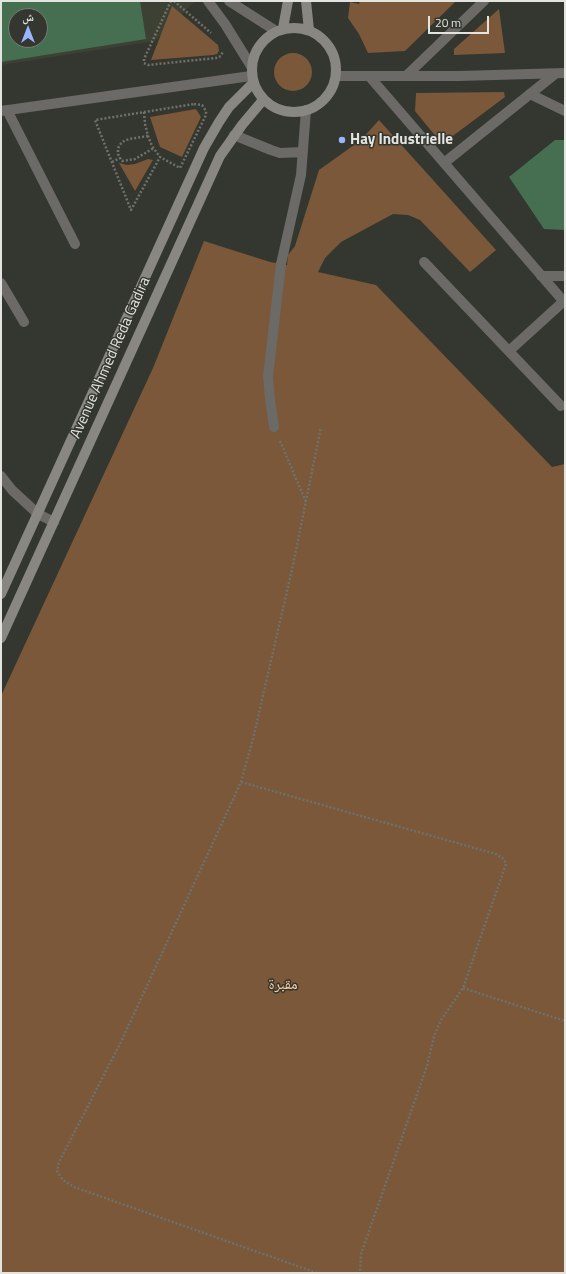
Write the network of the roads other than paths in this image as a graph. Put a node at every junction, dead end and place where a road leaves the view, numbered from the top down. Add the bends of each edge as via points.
1 (208, 1) edge
2 (229, 1) edge
3 (288, 1) edge
4 (306, 1) edge
5 (484, 1) edge
6 (280, 29) junction
7 (309, 30) junction
8 (560, 74) edge
9 (252, 75) junction
10 (336, 76) junction
11 (369, 76) junction
12 (406, 76) junction
13 (530, 94) junction
14 (263, 100) junction
15 (306, 110) junction
16 (4, 111) edge
17 (565, 111) edge
18 (234, 135) junction
19 (303, 152) junction
20 (444, 163) junction
21 (75, 244) dead end
22 (424, 262) dead end
23 (542, 276) junction
24 (565, 276) edge
25 (1, 283) edge
26 (564, 302) edge
27 (24, 322) dead end
28 (510, 351) junction
29 (561, 406) dead end
30 (274, 427) road end
31 (1, 476) edge
32 (38, 514) junction
33 (54, 522) junction
34 (1, 594) edge
35 (1, 638) edge

1 - 9 street via 225,24
2 - 6 street
3 - 6 main road
4 - 7 main road
5 - 12 street
6 - 7 main road via 296,27
6 - 9 main road via 261,42 253,57
7 - 10 main road via 318,34 330,48 336,66
8 - 12 street
8 - 13 street
9 - 14 main road
9 - 16 street
9 - 32 main road, Avenue Ahmed Reda Gadira via 204,148
10 - 11 street
10 - 15 main road via 326,97
11 - 12 street
11 - 20 street
13 - 17 street
13 - 20 street
14 - 15 main road via 278,109 296,112
14 - 18 main road, Avenue Ahmed Reda Gadira
15 - 19 street
16 - 21 street
18 - 19 street via 276,151
18 - 33 main road, Avenue Ahmed Reda Gadira via 220,156 206,186
19 - 30 street via 301,175 281,264 268,377
20 - 23 street
22 - 28 street
23 - 24 street
23 - 26 street
25 - 27 street
26 - 28 street
28 - 29 street
31 - 32 street
32 - 33 street
32 - 34 main road, Avenue Ahmed Reda Gadira
33 - 35 main road, Avenue Ahmed Reda Gadira

